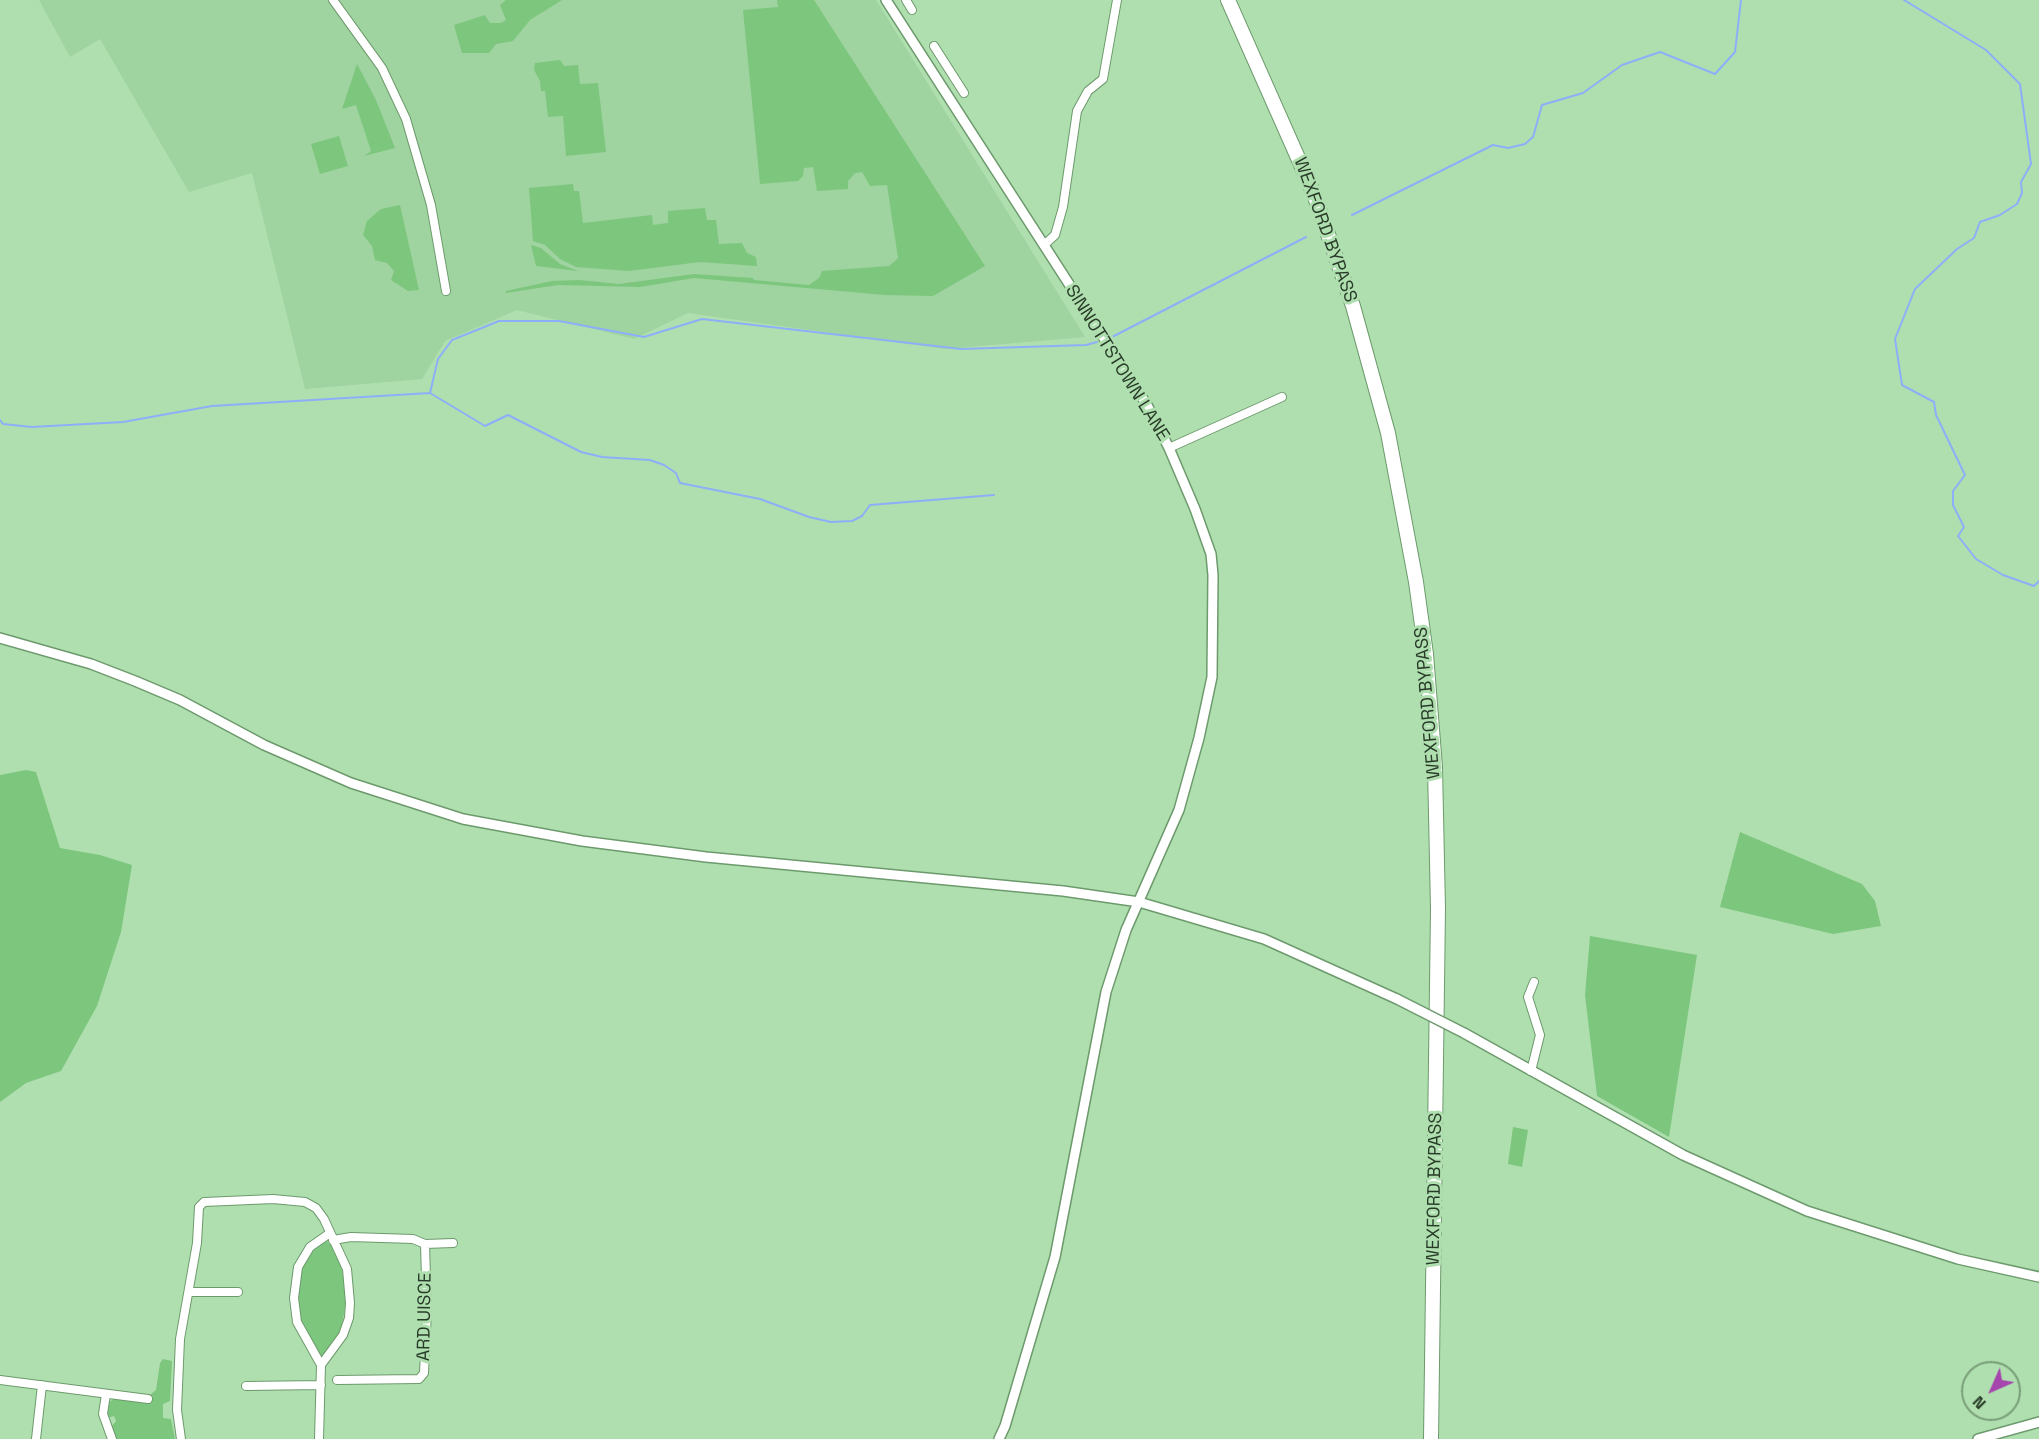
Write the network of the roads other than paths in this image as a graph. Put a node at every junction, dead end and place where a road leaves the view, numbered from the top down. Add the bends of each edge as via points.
1 (333, 0) edge
2 (886, 0) edge
3 (906, 0) edge
4 (1117, 0) edge
5 (1228, 0) edge
6 (912, 10) dead end
7 (934, 46) dead end
8 (949, 71) junction
9 (934, 78) junction
10 (964, 93) dead end
11 (1044, 245) junction
12 (446, 291) dead end
13 (1282, 397) dead end
14 (1169, 448) junction
15 (0, 638) edge
16 (1139, 902) junction
17 (1534, 982) dead end
18 (1531, 1071) junction
19 (332, 1236) junction
20 (453, 1243) dead end
21 (425, 1244) junction
22 (2039, 1277) edge
23 (189, 1292) junction
24 (238, 1292) dead end
25 (321, 1365) junction
26 (0, 1380) edge
27 (337, 1380) dead end
28 (42, 1385) junction
29 (321, 1385) junction
30 (246, 1386) dead end
31 (106, 1394) junction
32 (148, 1399) dead end
33 (2039, 1422) edge
34 (36, 1439) edge
35 (112, 1439) edge
36 (181, 1439) edge
37 (319, 1439) edge
38 (999, 1439) edge
39 (1431, 1439) edge
40 (1978, 1439) edge

1 - 12 street via 382,68 406,119 431,205
2 - 9 street, SINNOTTSTOWN LANE
3 - 6 street
4 - 11 street via 1103,79 1088,92 1077,111 1063,207 1055,235
5 - 39 highway, WEXFORD BYPASS via 1306,173 1353,306 1388,433 1416,582 1435,767 1438,897
7 - 8 street
8 - 9 street
8 - 10 street
9 - 11 street, SINNOTTSTOWN LANE
11 - 14 street, SINNOTTSTOWN LANE via 1147,405
13 - 14 street
14 - 16 street, SINNOTTSTOWN LANE via 1211,554 1212,677 1182,800
15 - 16 street via 135,681 351,783 463,819 582,841 706,857 1063,891
16 - 18 street, bridge via 1264,939 1397,999
16 - 38 street, SINNOTTSTOWN LANE via 1106,992 1055,1257
17 - 18 street via 1528,997 1540,1035
18 - 22 street via 1683,1155 1808,1210 1958,1259
19 - 21 street via 412,1239
19 - 23 street via 316,1208 305,1202 204,1202 199,1208
19 - 25 street via 348,1275 349,1318 335,1349
19 - 25 street via 310,1247 298,1268 294,1298 297,1322
20 - 21 street
21 - 27 street, ARD UISCE via 424,1373 419,1379
23 - 24 street
23 - 36 street via 180,1339 177,1410
25 - 29 street
26 - 28 street
28 - 31 street
28 - 34 street
29 - 30 street
29 - 37 street
31 - 32 street
31 - 35 street via 103,1414
33 - 40 street

